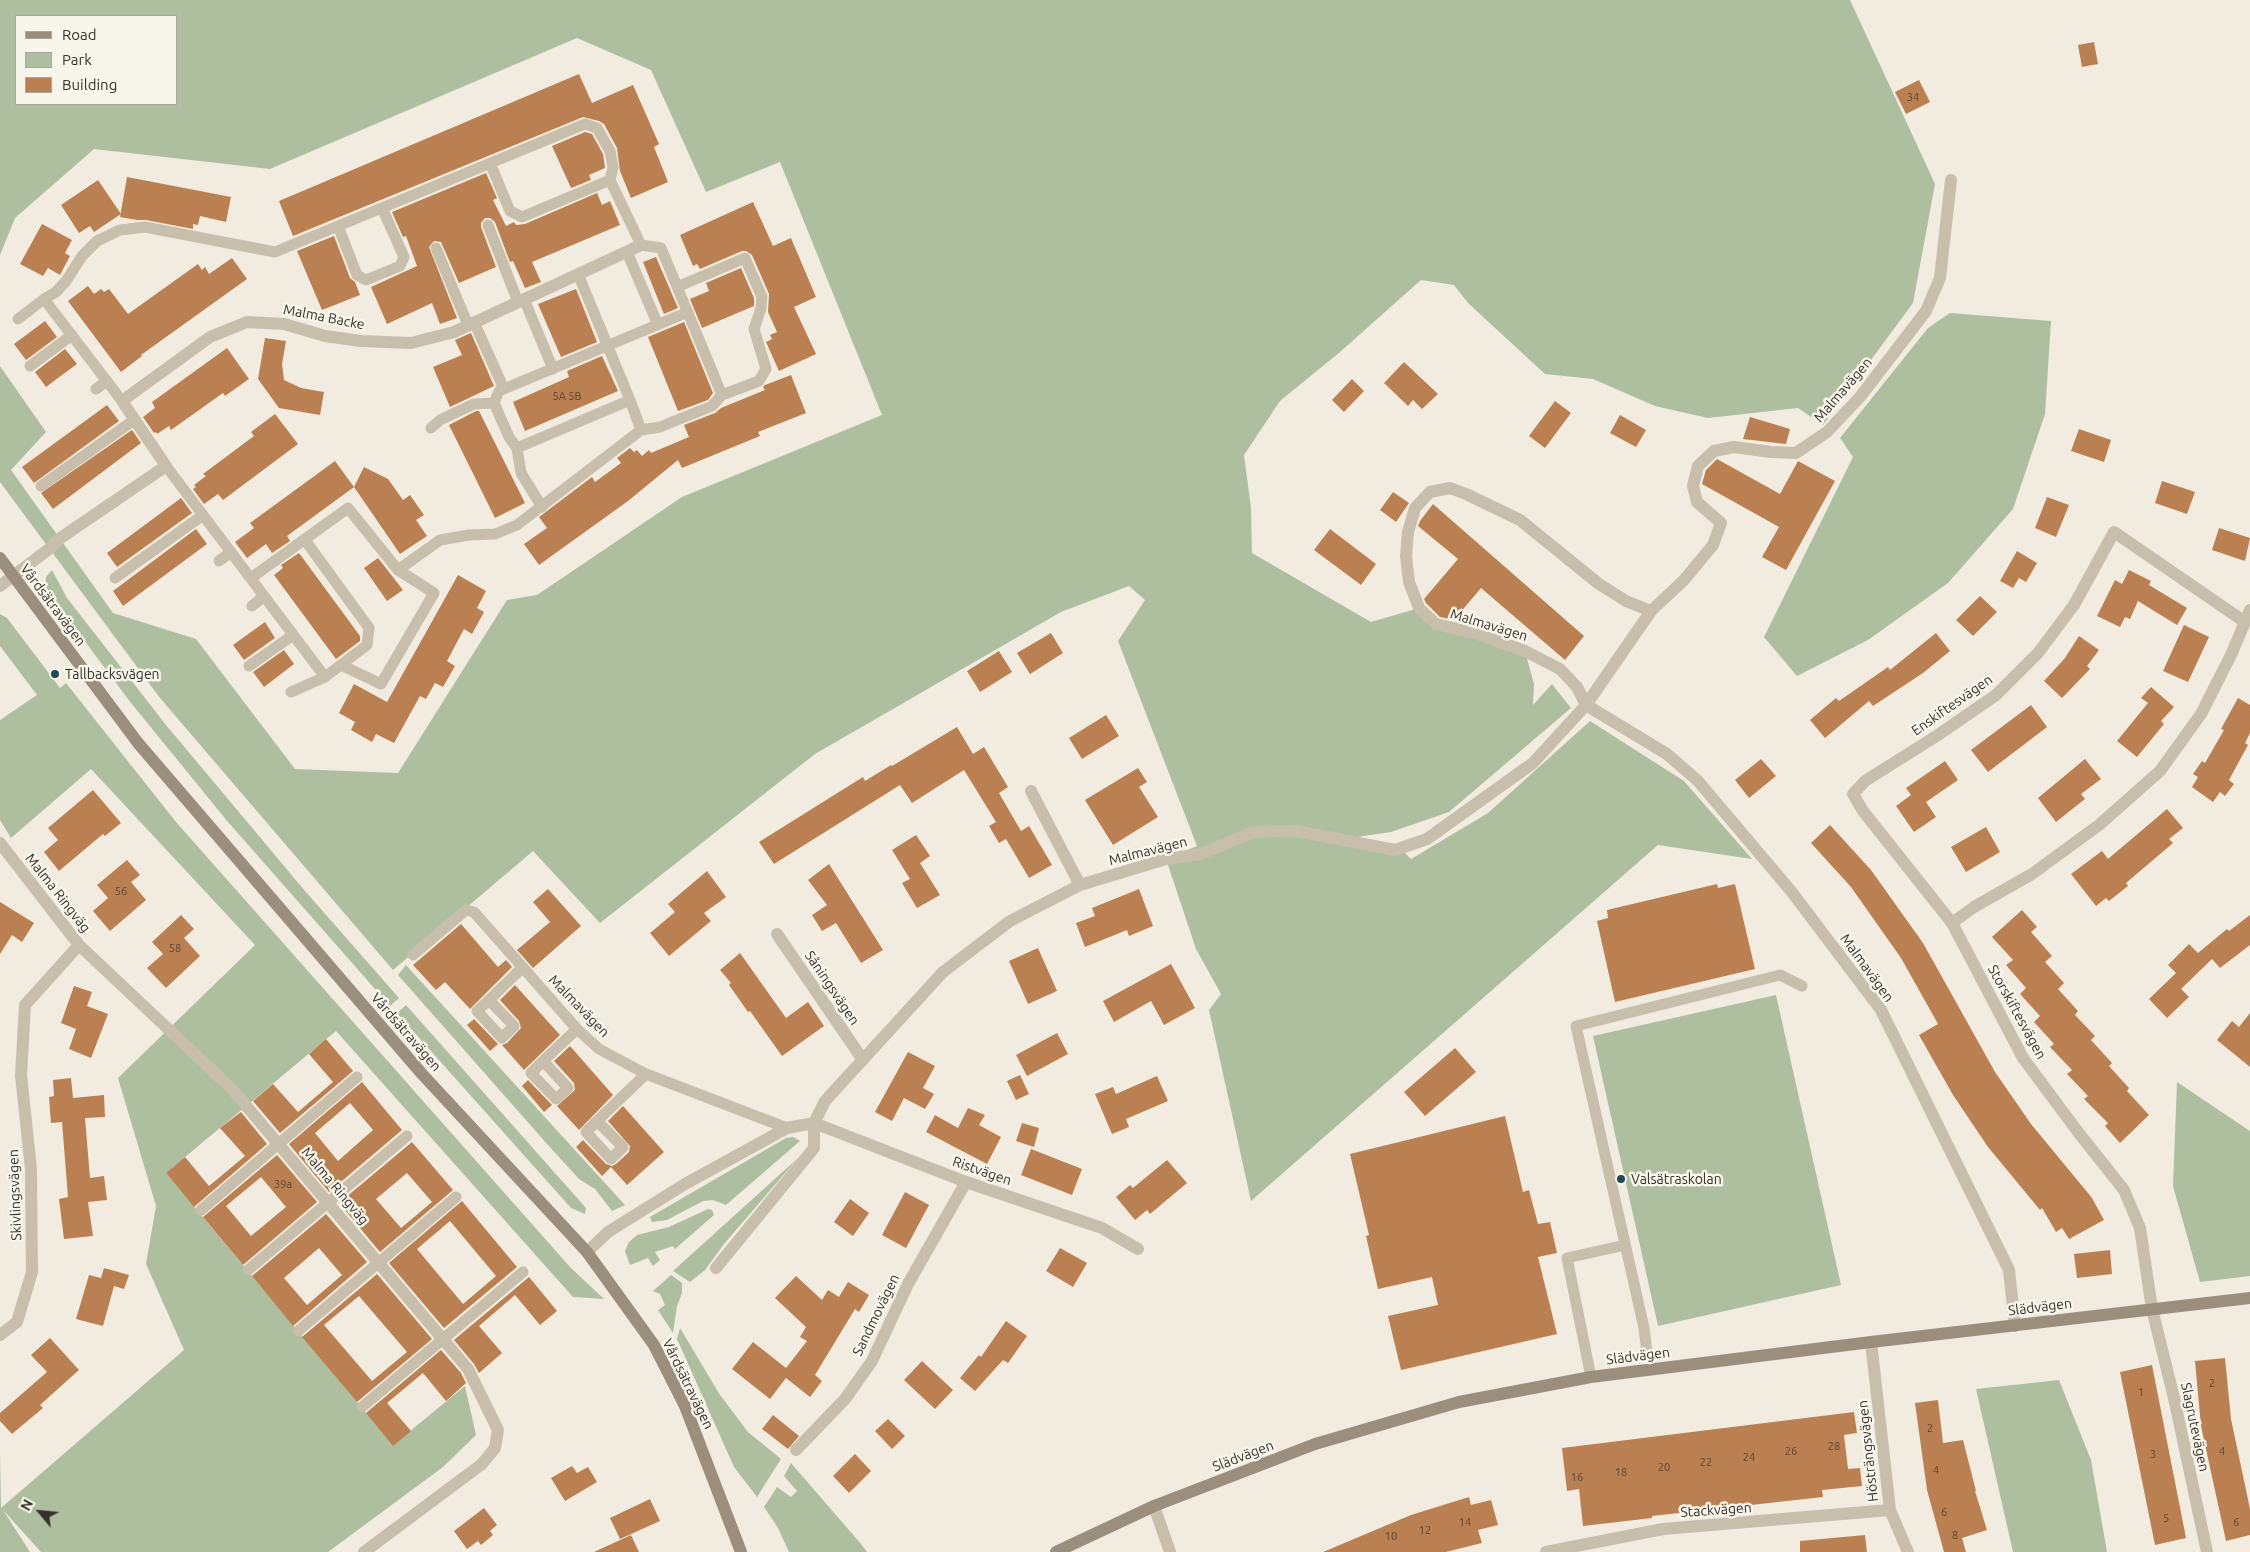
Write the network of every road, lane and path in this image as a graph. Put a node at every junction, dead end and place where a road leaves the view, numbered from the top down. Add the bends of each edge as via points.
1 (490, 163) junction
2 (610, 180) junction
3 (1950, 180) dead end
4 (382, 208) junction
5 (488, 225) dead end
6 (338, 226) junction
7 (642, 245) junction
8 (436, 248) dead end
9 (627, 252) junction
10 (578, 274) junction
11 (677, 286) junction
12 (44, 299) junction
13 (521, 300) junction
14 (688, 312) junction
15 (18, 319) dead end
16 (471, 324) junction
17 (658, 325) junction
18 (72, 335) junction
19 (608, 346) junction
20 (30, 366) dead end
21 (553, 369) junction
22 (106, 381) junction
23 (96, 389) dead end
24 (504, 389) junction
25 (722, 395) junction
26 (630, 400) junction
27 (122, 401) junction
28 (494, 403) junction
29 (134, 420) junction
30 (431, 428) dead end
31 (641, 430) junction
32 (517, 448) junction
33 (166, 466) junction
34 (41, 486) dead end
35 (542, 507) junction
36 (203, 515) junction
37 (305, 540) junction
38 (231, 552) junction
39 (0, 558) edge
40 (219, 561) dead end
41 (398, 570) junction
42 (13, 576) junction
43 (114, 578) dead end
44 (251, 578) junction
45 (0, 586) edge
46 (264, 596) junction
47 (252, 606) dead end
48 (1651, 610) junction
49 (2247, 616) edge
50 (293, 635) junction
51 (341, 665) junction
52 (249, 666) dead end
53 (325, 677) junction
54 (291, 692) dead end
55 (1586, 705) junction
56 (1031, 791) dead end
57 (1852, 794) joint
58 (0, 844) edge
59 (1080, 886) junction
60 (1952, 923) junction
61 (777, 934) dead end
62 (79, 944) junction
63 (413, 955) dead end
64 (523, 967) junction
65 (1802, 986) dead end
66 (488, 1000) dead end
67 (577, 1029) junction
68 (863, 1060) junction
69 (542, 1061) dead end
70 (646, 1074) junction
71 (357, 1077) dead end
72 (598, 1121) dead end
73 (814, 1123) junction
74 (787, 1128) junction
75 (407, 1136) dead end
76 (280, 1144) junction
77 (966, 1182) junction
78 (456, 1197) dead end
79 (329, 1203) junction
80 (201, 1210) dead end
81 (1625, 1245) junction
82 (1138, 1249) dead end
83 (587, 1252) junction
84 (378, 1262) junction
85 (716, 1268) dead end
86 (248, 1270) dead end
87 (523, 1272) dead end
88 (2250, 1298) edge
89 (2152, 1309) junction
90 (2016, 1326) junction
91 (298, 1331) dead end
92 (0, 1335) edge
93 (442, 1339) junction
94 (1871, 1342) junction
95 (1647, 1352) dead end
96 (1591, 1377) junction
97 (362, 1407) dead end
98 (796, 1450) dead end
99 (1154, 1506) junction
100 (1890, 1510) junction
101 (364, 1552) edge
102 (741, 1552) edge
103 (1056, 1552) edge
104 (1170, 1552) edge
105 (1546, 1552) edge
106 (1908, 1552) edge
107 (2207, 1552) edge

1 - 2 lane via 510,212 522,217
1 - 2 lane via 585,124 597,128 610,151 613,168
1 - 4 lane
2 - 7 lane
3 - 48 street, Malmavägen via 1940,278 1926,311 1860,397 1827,432 1796,453 1734,447 1714,451 1698,466 1692,486 1697,502 1722,523 1713,545 1684,580
4 - 6 lane
4 - 6 lane via 404,257 400,266 366,280 357,275
5 - 13 lane
6 - 12 lane via 275,252 145,227 120,230 97,241 56,292
7 - 9 street, Malma Backe
7 - 11 lane via 661,248
8 - 16 lane
9 - 10 street, Malma Backe
9 - 17 lane
10 - 13 street, Malma Backe
10 - 19 lane
11 - 14 lane
11 - 25 lane via 745,258 762,297 754,329 766,369 759,381
12 - 15 lane
12 - 18 lane
13 - 16 street, Malma Backe
13 - 21 lane
14 - 17 lane
14 - 25 lane
16 - 24 lane
16 - 27 street, Malma Backe via 411,343 361,341 325,336 284,324 246,322 210,337
17 - 19 lane
18 - 20 lane
18 - 22 lane
19 - 21 lane
19 - 26 lane
21 - 24 lane
22 - 23 lane
22 - 27 lane
24 - 28 lane via 499,391
25 - 31 lane via 712,406 660,427
26 - 31 lane
26 - 32 lane
27 - 29 street
28 - 30 lane via 474,404 440,420
28 - 32 lane
29 - 33 street
29 - 34 lane
31 - 35 lane
32 - 35 lane via 522,473
33 - 36 lane
33 - 42 street via 59,539
35 - 41 lane via 517,525 495,534 440,540
36 - 38 lane
36 - 43 lane
37 - 41 lane via 348,508
37 - 44 lane
37 - 51 lane via 369,628 367,645
38 - 40 lane
38 - 44 lane
39 - 42 main road, Vårdsätravägen
41 - 51 lane via 434,594 381,684
42 - 45 street
42 - 83 main road, Vårdsätravägen via 138,743 422,1074
44 - 46 lane
46 - 47 lane
46 - 50 lane
48 - 55 street, Malmavägen
48 - 55 street, Malmavägen via 1626,601 1599,584 1520,520 1466,494 1450,488 1430,492 1415,508 1406,556 1409,582 1419,608 1436,624 1518,648 1560,669 1578,687
49 - 57 street, Enskiftesvägen via 2114,532 2074,605 2038,654 2003,688 1938,735 1865,781
49 - 60 street, Enskiftesvägen via 2201,714 2160,771 2092,830 2032,874
50 - 52 lane
50 - 53 lane
51 - 53 lane
53 - 54 lane
55 - 59 street, Malmavägen via 1533,763 1427,839 1394,850 1296,831 1253,832 1201,854 1166,859
55 - 90 street, Malmavägen via 1666,754 1698,781 1791,891 1881,1010 2009,1270
56 - 59 street
57 - 60 street, Storskiftesvägen
58 - 62 street, Malma Ringväg
59 - 68 street, Malmavägen via 1010,921 943,972
60 - 89 street, Storskiftesvägen via 2023,1058 2124,1190 2140,1228
61 - 68 street, Såningsvägen
62 - 76 street, Malma Ringväg via 232,1088
62 - 92 street, Skivlingsvägen via 25,1005 21,1075 31,1169 32,1272 17,1322
63 - 64 lane, Malmavägen via 466,910 474,912
64 - 66 lane
64 - 67 lane, Malmavägen
65 - 81 lane via 1780,975 1576,1026
67 - 69 lane
67 - 70 lane, Malmavägen via 598,1048
68 - 73 street, Malmavägen via 825,1101
70 - 72 lane
70 - 74 lane, Malmavägen
71 - 76 lane
73 - 74 street
73 - 77 street, Ristvägen
73 - 85 street, Malmavägen via 814,1148
74 - 83 street via 685,1184 608,1232
75 - 79 lane
76 - 79 street, Malma Ringväg
76 - 80 lane
77 - 82 street, Ristvägen via 1102,1228
77 - 98 street, Sandmovägen via 908,1284 872,1361 845,1398
78 - 84 lane
79 - 84 street, Malma Ringväg
79 - 86 lane
81 - 95 lane
81 - 96 lane via 1567,1258
83 - 102 main road, Vårdsätravägen via 654,1346 685,1406
84 - 91 lane
84 - 93 street, Malma Ringväg
87 - 93 lane
88 - 89 main road, Slädvägen
89 - 90 main road, Slädvägen
89 - 107 street, Slagrutevägen
90 - 94 main road, Slädvägen
93 - 97 lane
93 - 101 street, Malma Ringväg via 468,1368 498,1430 495,1448 482,1464
94 - 96 main road, Slädvägen
94 - 100 street, Hösträngsvägen
96 - 99 main road, Slädvägen via 1440,1407 1315,1444
99 - 103 main road, Slädvägen
99 - 104 street
100 - 105 street, Stackvägen via 1663,1529
100 - 106 street, Hösträngsvägen

